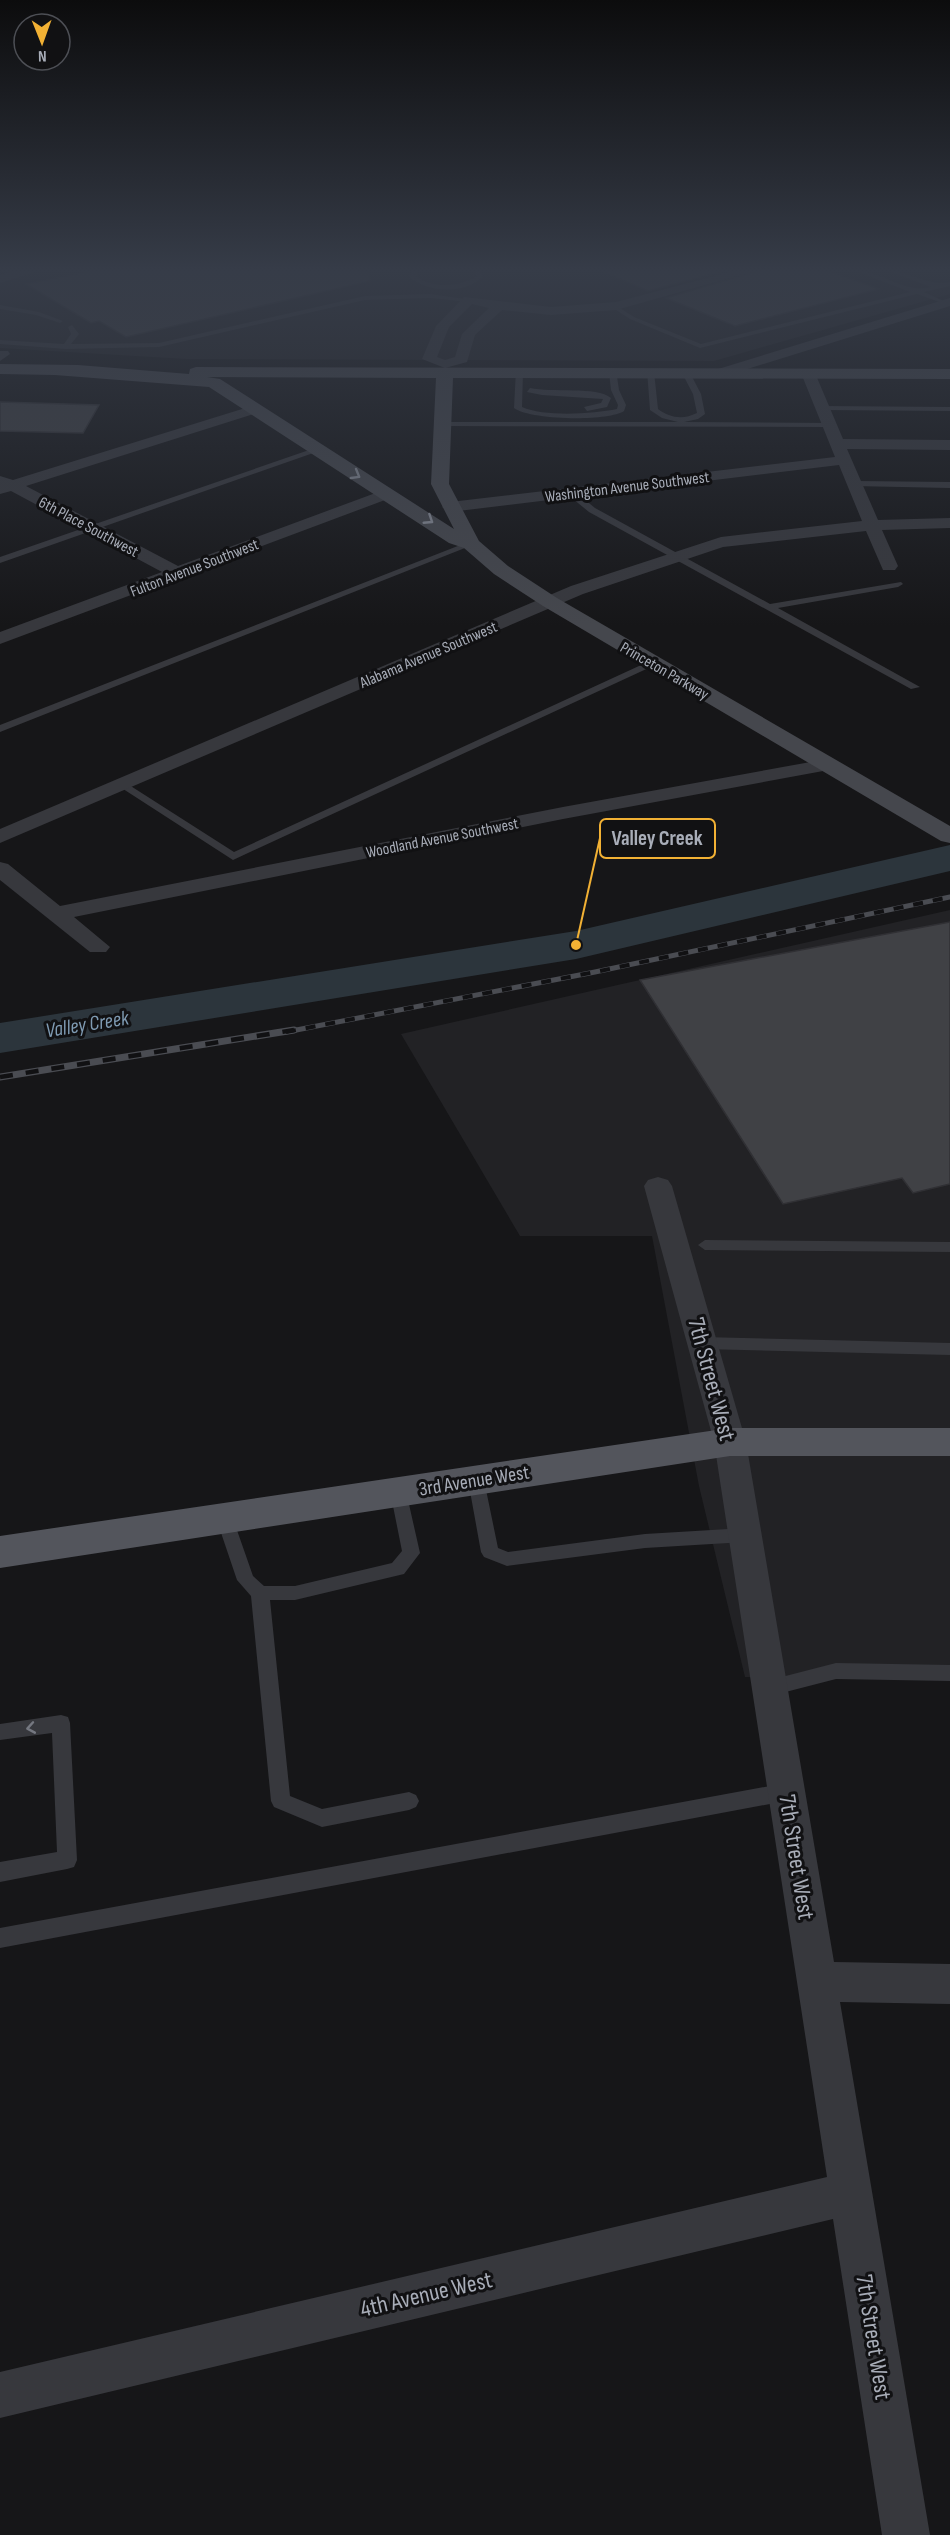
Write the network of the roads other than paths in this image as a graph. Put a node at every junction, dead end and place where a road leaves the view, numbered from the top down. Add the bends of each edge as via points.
1 (224, 389) edge
2 (444, 389) edge
3 (652, 389) edge
4 (695, 389) edge
5 (815, 389) edge
6 (519, 390) joint
7 (531, 390) junction
8 (615, 390) joint
9 (823, 408) junction
10 (255, 409) junction
11 (950, 409) edge
12 (523, 412) junction
13 (551, 413) junction
14 (442, 424) junction
15 (520, 424) junction
16 (830, 425) junction
17 (838, 444) junction
18 (950, 445) edge
19 (315, 451) junction
20 (846, 460) junction
21 (856, 484) junction
22 (4, 485) edge
23 (950, 485) edge
24 (570, 492) junction
25 (387, 494) junction
26 (450, 507) junction
27 (950, 523) edge
28 (871, 525) junction
29 (94, 528) junction
30 (471, 544) junction
31 (679, 557) junction
32 (0, 560) edge
33 (889, 566) dead end
34 (178, 573) junction
35 (898, 584) dead end
36 (550, 602) junction
37 (767, 607) junction
38 (0, 638) edge
39 (652, 663) junction
40 (915, 687) dead end
41 (0, 729) edge
42 (827, 765) junction
43 (122, 785) junction
44 (950, 836) edge
45 (0, 837) edge
46 (0, 869) edge
47 (57, 913) junction
48 (98, 947) dead end
49 (658, 1186) dead end
50 (705, 1245) dead end
51 (950, 1247) edge
52 (702, 1343) junction
53 (950, 1349) edge
54 (730, 1442) junction
55 (950, 1442) edge
56 (476, 1480) junction
57 (398, 1491) junction
58 (225, 1518) junction
59 (745, 1535) junction
60 (0, 1552) edge
61 (260, 1593) junction
62 (950, 1673) edge
63 (770, 1688) junction
64 (0, 1733) edge
65 (786, 1792) junction
66 (409, 1801) dead end
67 (0, 1872) edge
68 (0, 1938) edge
69 (817, 1982) junction
70 (950, 1984) edge
71 (851, 2193) junction
72 (0, 2395) edge
73 (906, 2535) edge

1 - 10 main road, Princeton Parkway
2 - 14 main road
3 - 4 lane via 654,410 663,417 680,420 701,414
5 - 9 street
6 - 7 lane
6 - 12 lane via 518,408
7 - 8 lane
7 - 13 lane via 602,395 611,406
8 - 13 lane via 623,408 618,412
9 - 11 lane
9 - 16 street
10 - 19 main road, Princeton Parkway
10 - 22 street
12 - 13 lane
12 - 15 lane
14 - 15 lane
14 - 26 main road via 440,484
15 - 16 lane
16 - 17 street
17 - 18 street
17 - 20 street
19 -> 25 main road, Princeton Parkway
19 - 29 lane
20 - 21 street
20 - 24 street, Washington Avenue Southwest
21 - 23 lane
21 - 28 street
22 - 29 street, 6th Place Southwest
24 - 26 street, Washington Avenue Southwest
24 - 31 lane via 592,510
25 -> 30 main road, Princeton Parkway via 456,539
25 - 34 street, Fulton Avenue Southwest
26 - 30 main road
27 - 28 street, Alabama Avenue Southwest
28 - 31 street, Alabama Avenue Southwest via 721,542
28 - 33 street
29 - 32 lane
29 - 34 street, 6th Place Southwest
30 - 36 main road, Princeton Parkway via 501,570
30 - 41 lane
31 - 36 street, Alabama Avenue Southwest
31 - 37 lane
34 - 38 street, Fulton Avenue Southwest
35 - 37 lane
36 - 39 main road, Princeton Parkway
36 - 43 street, Alabama Avenue Southwest
37 - 40 lane
39 - 42 main road, Princeton Parkway
39 - 43 lane via 233,857
42 - 44 main road, Princeton Parkway
42 - 47 street, Woodland Avenue Southwest
43 - 45 street, Alabama Avenue Southwest
46 - 47 street
47 - 48 street
49 - 52 street, 7th Street West
50 - 51 lane
52 - 53 lane
52 - 54 street, 7th Street West
54 - 55 main road, 3rd Avenue West
54 - 56 main road, 3rd Avenue West
54 - 59 street, 7th Street West
56 - 57 main road, 3rd Avenue West
56 - 59 lane via 490,1552 507,1559 645,1541
57 - 58 main road, 3rd Avenue West
57 - 61 lane via 411,1553 398,1569 295,1593
58 - 60 main road, 3rd Avenue West
58 - 61 lane via 246,1580
59 - 63 street, 7th Street West
61 - 66 lane via 281,1801 322,1818
62 - 63 lane via 836,1671
63 - 65 street, 7th Street West
67 -> 64 lane via 67,1860 61,1723
65 - 68 lane
65 - 69 street, 7th Street West
69 - 70 street
69 - 71 street, 7th Street West
71 - 72 street, 4th Avenue West
71 - 73 street, 7th Street West

